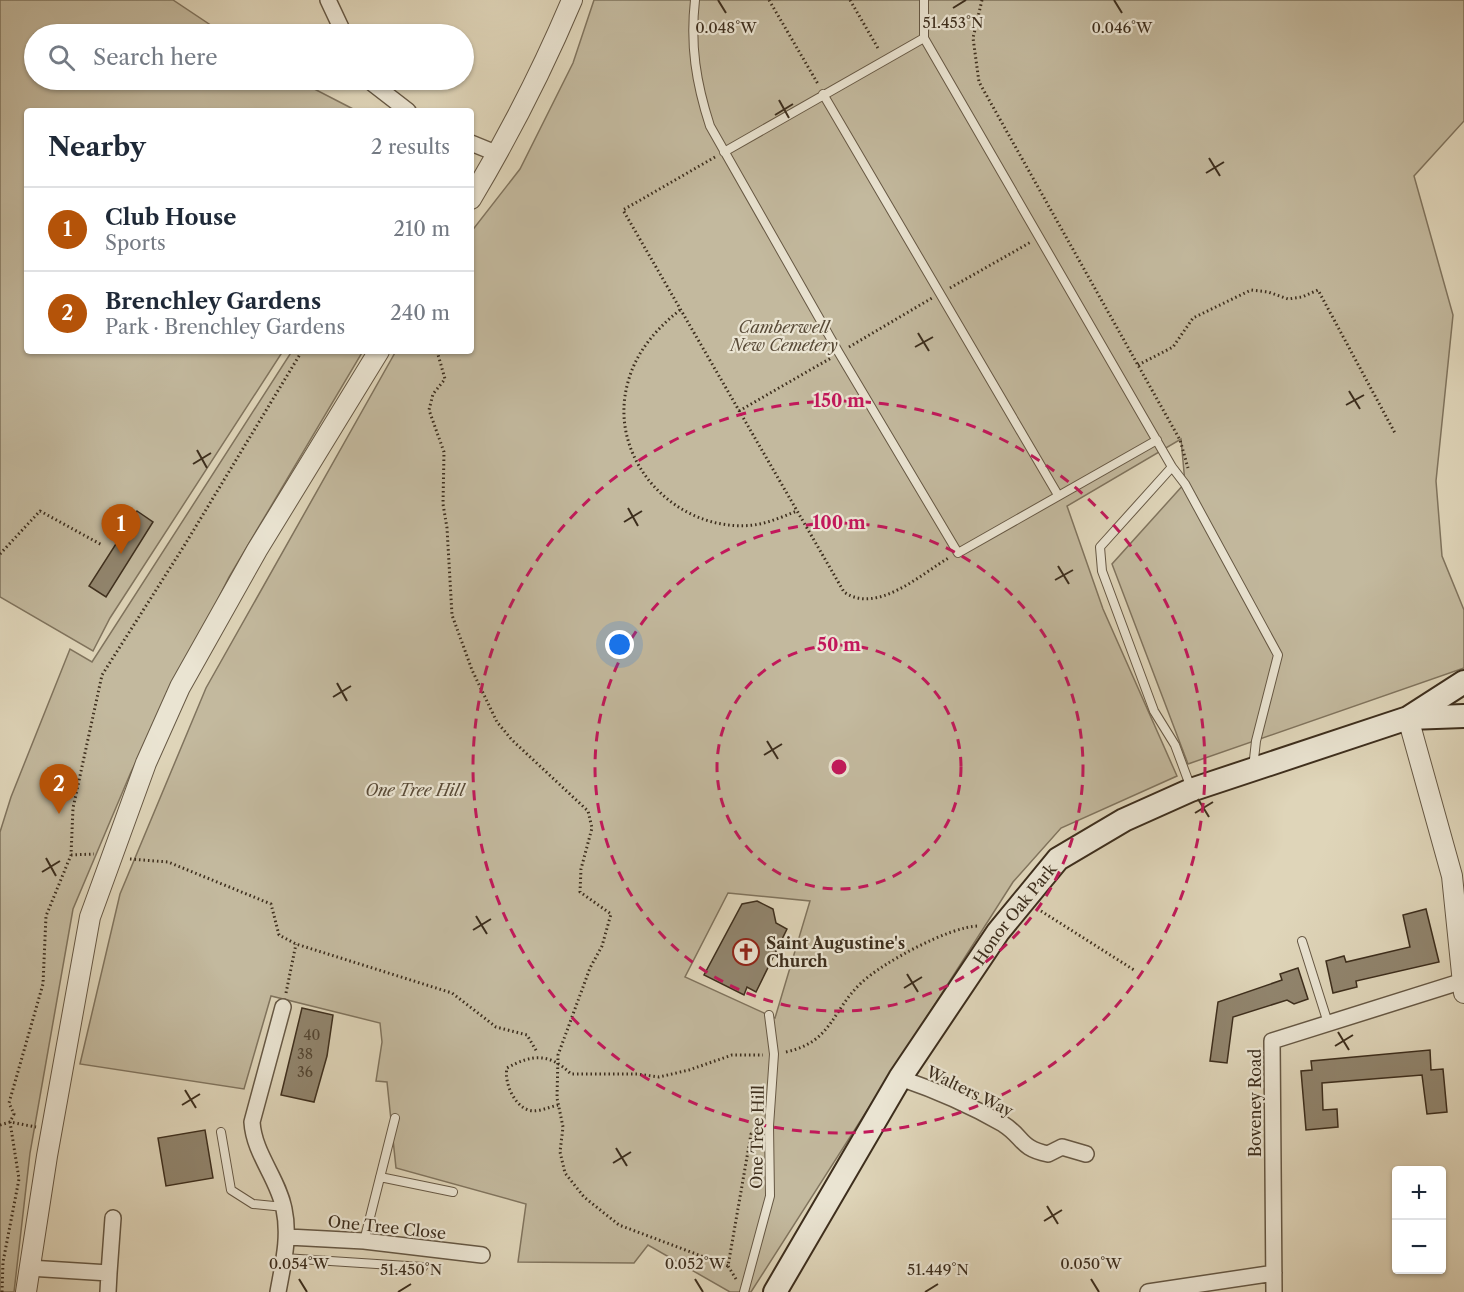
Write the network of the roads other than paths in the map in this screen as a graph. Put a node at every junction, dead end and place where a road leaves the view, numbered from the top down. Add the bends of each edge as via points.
1 (328, 0) edge
2 (572, 0) edge
3 (695, 0) edge
4 (924, 0) edge
5 (339, 24) edge
6 (924, 38) junction
7 (381, 90) edge
8 (823, 94) junction
9 (404, 108) edge
10 (474, 144) edge
11 (724, 152) junction
12 (498, 154) junction
13 (474, 194) edge
14 (377, 354) edge
15 (1157, 440) junction
16 (1172, 467) junction
17 (1058, 495) junction
18 (1464, 682) edge
19 (1464, 716) edge
20 (1407, 718) junction
21 (1252, 770) junction
22 (1191, 790) junction
23 (1302, 941) dead end
24 (1463, 987) edge
25 (284, 1007) road end
26 (769, 1015) dead end
27 (1329, 1023) junction
28 (900, 1078) junction
29 (395, 1118) dead end
30 (220, 1132) dead end
31 (1086, 1154) dead end
32 (380, 1177) junction
33 (453, 1192) dead end
34 (284, 1207) junction
35 (113, 1218) dead end
36 (288, 1237) junction
37 (364, 1241) junction
38 (482, 1255) dead end
39 (284, 1258) junction
40 (423, 1267) dead end
41 (29, 1268) junction
42 (109, 1273) junction
43 (1274, 1273) junction
44 (26, 1292) edge
45 (108, 1292) edge
46 (278, 1292) edge
47 (744, 1292) edge
48 (775, 1292) edge
49 (1148, 1292) edge
50 (1274, 1292) edge

1 - 5 street
2 - 12 street
3 - 11 lane via 693,57 698,89 710,126
4 - 6 lane
6 - 8 lane
6 - 15 lane
7 - 9 street
8 - 11 lane
8 - 17 lane
10 - 12 street
11 - 17 lane via 957,553
12 - 13 street
14 - 41 street via 322,441 180,687 146,763 90,917
15 - 16 lane
15 - 17 lane
16 - 21 lane via 1278,654
16 - 22 lane via 1100,547 1102,571 1154,711 1174,745
18 - 20 main road, Honor Oak Park
19 - 20 main road, Honor Oak Park
20 - 21 main road, Honor Oak Park
20 - 24 street via 1452,876
21 - 22 main road, Honor Oak Park
22 - 28 main road, Honor Oak Park via 1124,820 1058,859 998,933
23 - 27 lane
24 - 27 street, Boveney Road
25 - 34 street via 252,1122 253,1137
26 - 47 lane, One Tree Hill via 774,1054 770,1196
27 - 43 street, Boveney Road via 1272,1041
28 - 31 street, Walters Way via 938,1091 1005,1125 1030,1150 1048,1154 1062,1147
28 - 48 main road, Honor Oak Park
29 - 32 lane
30 - 34 lane via 231,1190 253,1204
32 - 33 lane
32 - 37 lane
34 - 36 street
35 - 42 street
36 - 37 street, One Tree Close
36 - 39 street
37 - 38 street, One Tree Close
39 - 40 lane
39 - 46 street
41 - 42 street
41 - 44 street
42 - 45 street
43 - 49 street
43 - 50 street, Boveney Road

